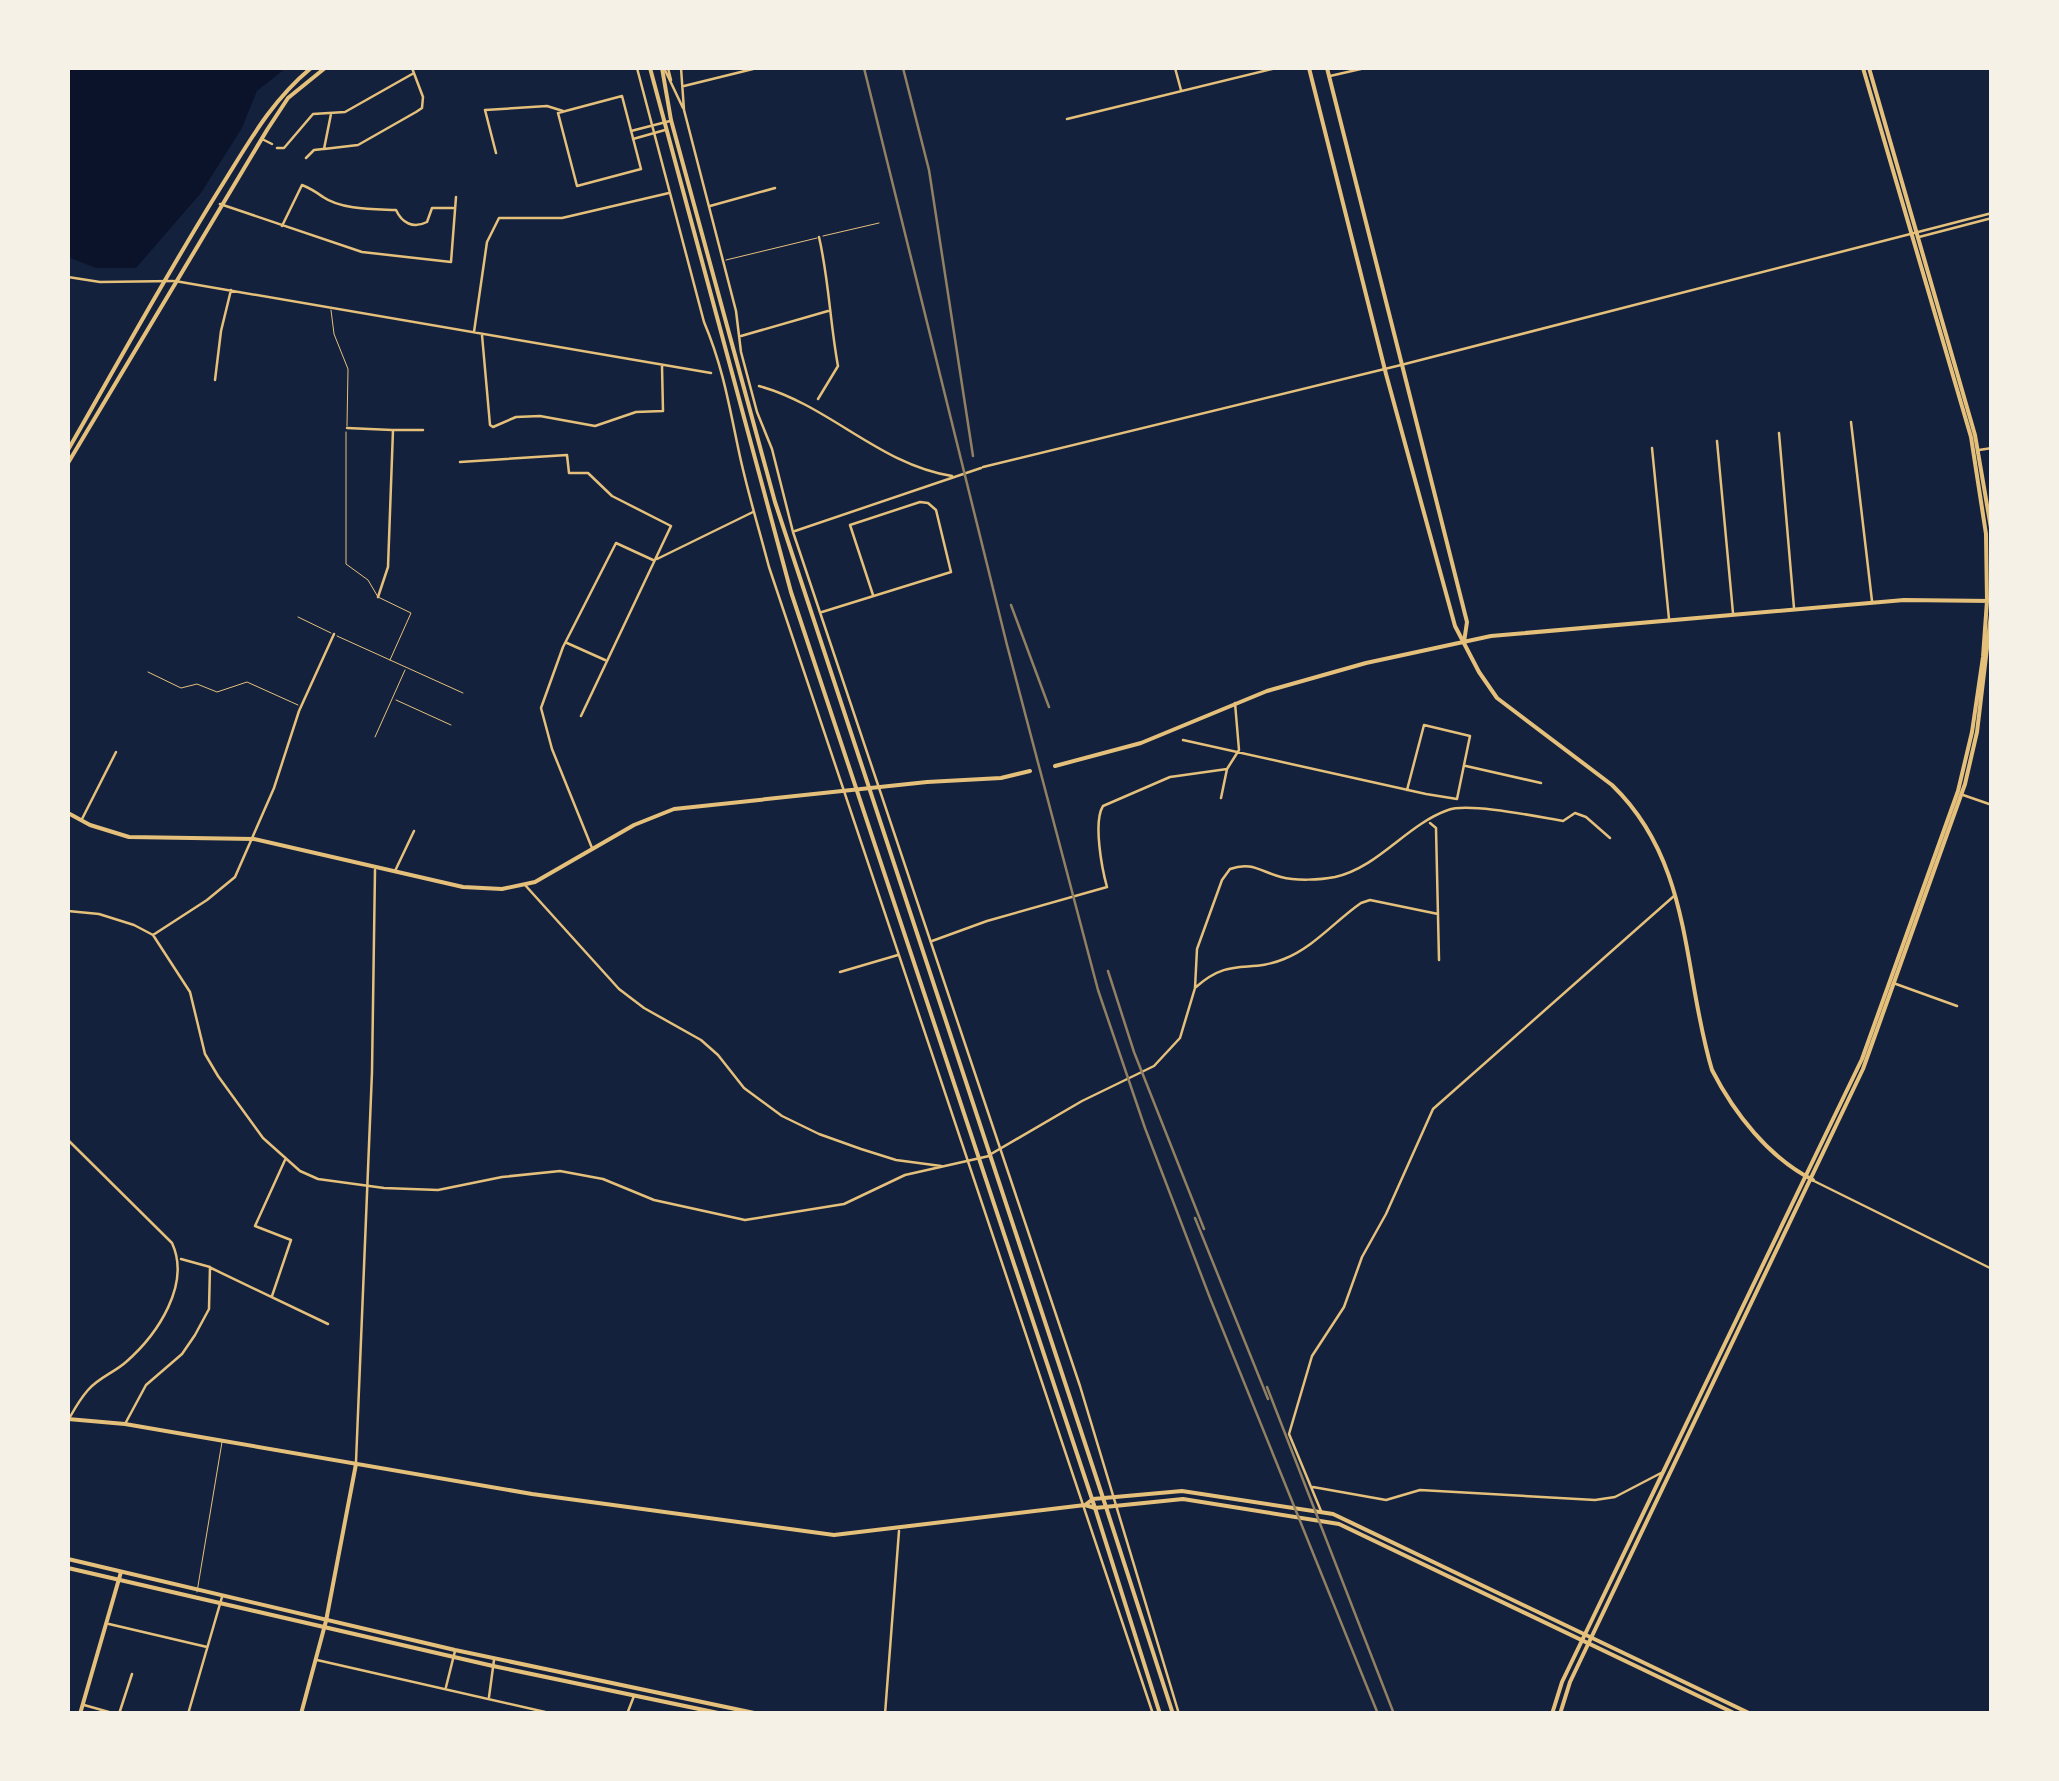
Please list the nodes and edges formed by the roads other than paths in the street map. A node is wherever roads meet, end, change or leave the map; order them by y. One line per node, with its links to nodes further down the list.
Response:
1 (311, 68): 47 (main road)
2 (325, 68): 27 (main road)
3 (412, 68): 15 (street)
4 (638, 68): 24 (street)
5 (650, 68): 23 (main road)
6 (665, 68): 19 (street); 23 (main road)
7 (680, 68): 17 (street)
8 (757, 68): 17 (street)
9 (1175, 68): 18 (street)
10 (1276, 68): 18 (street)
11 (1308, 68): 57 (main road)
12 (1328, 68): 16 (main road)
13 (1365, 68): 16 (street)
14 (1866, 68): 43 (main road)
15 (414, 73): 21 (street); 31 (street)
16 (1330, 76): 56 (main road)
17 (682, 87): 19 (street)
18 (1181, 91): 22 (street)
19 (684, 110): 38 (street)
20 (564, 111): 25 (street); 28 (street); 32 (street)
21 (330, 114): 30 (street); 31 (street)
22 (1067, 119)
23 (669, 125): 24 (street); 26 (street); 111 (main road); 112 (main road)
24 (653, 126): 25 (street); 26 (street)
25 (631, 131): 28 (street)
26 (655, 133): 28 (street); 35 (street)
27 (261, 138): 29 (street); 37 (main road)
28 (633, 139)
29 (272, 144)
30 (277, 148)
31 (324, 149): 33 (street)
32 (496, 153)
33 (306, 158)
34 (775, 188): 38 (street)
35 (670, 193): 52 (street); 75 (street)
36 (456, 197): 39 (street)
37 (220, 204): 42 (street); 48 (main road)
38 (708, 206): 45 (street)
39 (455, 208): 42 (street); 42 (street)
40 (1992, 215): 43 (street)
41 (878, 223): 44 (street)
42 (282, 226)
43 (1914, 235): 56 (street); 71 (main road); 82 (main road)
44 (819, 238): 45 (street); 51 (street)
45 (723, 261): 54 (street)
46 (68, 277): 47 (street)
47 (162, 280): 48 (street); 70 (main road)
48 (174, 281): 49 (street); 73 (main road)
49 (231, 290): 50 (street); 59 (street)
50 (330, 307): 52 (street); 63 (street)
51 (828, 311): 54 (street); 61 (street)
52 (474, 332): 53 (street)
53 (482, 333): 55 (street); 55 (street)
54 (739, 336): 76 (street)
55 (662, 364): 58 (street)
56 (1401, 365): 57 (street); 90 (main road)
57 (1384, 367): 74 (street); 90 (main road)
58 (711, 373)
59 (215, 380)
60 (759, 386): 74 (street)
61 (818, 398)
62 (1851, 422): 81 (street)
63 (346, 428): 64 (street); 80 (street)
64 (393, 430): 65 (street); 80 (street)
65 (423, 430)
66 (1779, 432): 83 (street)
67 (1717, 441): 85 (street)
68 (1652, 448): 87 (street)
69 (1992, 448): 71 (street)
70 (68, 450)
71 (1978, 450): 77 (main road)
72 (460, 462): 78 (street)
73 (68, 463)
74 (952, 476): 76 (street)
75 (755, 512): 78 (street); 113 (street)
76 (793, 532): 84 (street)
77 (1992, 534)
78 (654, 560): 89 (street); 92 (street)
79 (872, 594): 79 (street); 84 (street)
80 (378, 596): 91 (street)
81 (1872, 602): 82 (main road); 83 (main road)
82 (1990, 603): 115 (main road); 146 (main road)
83 (1794, 609): 85 (main road)
84 (821, 612): 110 (street)
85 (1733, 615): 87 (main road)
86 (298, 617): 88 (street)
87 (1669, 620): 90 (main road)
88 (334, 634): 91 (street); 98 (street)
89 (566, 642): 92 (street); 124 (street)
90 (1464, 642): 97 (main road); 128 (main road)
91 (390, 660): 93 (street)
92 (607, 661): 99 (street)
93 (407, 667): 95 (street); 96 (street)
94 (148, 672): 98 (street)
95 (464, 693)
96 (392, 698): 100 (street); 101 (street)
97 (1235, 703): 104 (street); 105 (main road)
98 (300, 707): 123 (street)
99 (581, 716)
100 (451, 726)
101 (375, 737)
102 (1183, 740): 104 (street)
103 (116, 752): 119 (street)
104 (1236, 754): 107 (street); 114 (street)
105 (1054, 766)
106 (1464, 766): 109 (street); 114 (street); 114 (street)
107 (1228, 769): 116 (street); 132 (street)
108 (1030, 772): 110 (main road)
109 (1541, 783)
110 (878, 787): 111 (main road); 132 (street)
111 (867, 788): 112 (main road); 141 (main road)
112 (858, 789): 113 (main road); 142 (main road)
113 (845, 790): 124 (main road); 133 (street)
114 (1407, 790)
115 (1962, 794): 117 (street); 136 (main road)
116 (1221, 798)
117 (1992, 805)
118 (68, 813): 119 (main road)
119 (82, 820): 123 (main road)
120 (1429, 822): 122 (street); 130 (street); 137 (street)
121 (414, 831): 126 (street)
122 (1610, 838)
123 (254, 839): 125 (main road); 131 (street)
124 (592, 848): 127 (main road)
125 (375, 868): 126 (main road); 147 (street)
126 (394, 873): 127 (main road)
127 (524, 884): 145 (street)
128 (1676, 895): 146 (main road); 158 (street)
129 (68, 911): 131 (street)
130 (1438, 914): 134 (street); 137 (street)
131 (153, 936): 143 (street)
132 (931, 942): 140 (street)
133 (900, 955): 135 (street); 144 (street)
134 (1439, 960)
135 (840, 972)
136 (1894, 984): 138 (street); 146 (main road)
137 (1195, 988): 140 (street)
138 (1958, 1006)
139 (68, 1140): 148 (street)
140 (1000, 1150): 141 (street); 159 (street)
141 (990, 1156): 142 (street); 160 (main road)
142 (981, 1158): 144 (street); 161 (main road)
143 (286, 1159): 147 (street); 151 (street)
144 (968, 1161): 145 (street); 162 (street)
145 (943, 1166): 147 (street)
146 (1810, 1179): 150 (street); 157 (main road); 176 (main road)
147 (366, 1186): 156 (street)
148 (179, 1258): 149 (street); 153 (street)
149 (210, 1267): 151 (street); 154 (street)
150 (1992, 1269)
151 (272, 1296): 152 (street)
152 (328, 1324)
153 (68, 1420): 154 (main road)
154 (125, 1424): 155 (main road)
155 (222, 1441): 156 (main road); 172 (street)
156 (356, 1462): 167 (main road); 175 (main road)
157 (1665, 1471): 158 (street); 176 (main road)
158 (1311, 1487): 166 (street)
159 (1113, 1497): 160 (main road); 163 (street); 166 (main road)
160 (1104, 1498): 161 (main road); 164 (main road)
161 (1092, 1499): 162 (main road); 165 (main road)
162 (1084, 1506): 165 (main road); 167 (main road); 197 (street)
163 (1116, 1506): 164 (main road); 177 (main road); 199 (street)
164 (1106, 1507): 165 (main road); 199 (main road)
165 (1095, 1508): 198 (main road)
166 (1322, 1512): 176 (main road)
167 (899, 1528): 196 (street)
168 (68, 1558): 170 (main road)
169 (68, 1568): 171 (main road)
170 (122, 1572): 171 (main road); 172 (main road)
171 (119, 1580): 173 (main road); 174 (main road)
172 (197, 1592): 173 (main road)
173 (221, 1600): 175 (main road); 178 (street)
174 (107, 1624): 178 (street); 187 (main road)
175 (325, 1624): 179 (main road); 181 (main road)
176 (1589, 1635): 177 (main road); 203 (main road)
177 (1586, 1642): 200 (main road); 201 (main road); 202 (main road)
178 (208, 1647): 190 (street)
179 (454, 1653): 180 (main road); 182 (main road); 184 (street)
180 (495, 1658): 182 (street); 185 (main road)
181 (316, 1659): 184 (street); 191 (main road)
182 (494, 1666): 185 (main road); 186 (street)
183 (132, 1674): 189 (street)
184 (445, 1689): 186 (street)
185 (635, 1693): 193 (street); 194 (main road); 195 (main road)
186 (488, 1698): 192 (street)
187 (83, 1705): 188 (main road); 189 (street)
188 (80, 1714)
189 (118, 1714)
190 (188, 1714)
191 (302, 1714)
192 (554, 1714)
193 (627, 1714)
194 (723, 1714)
195 (759, 1714)
196 (885, 1714)
197 (1152, 1714)
198 (1160, 1714)
199 (1176, 1714)
200 (1552, 1714)
201 (1560, 1714)
202 (1736, 1714)
203 (1751, 1714)

